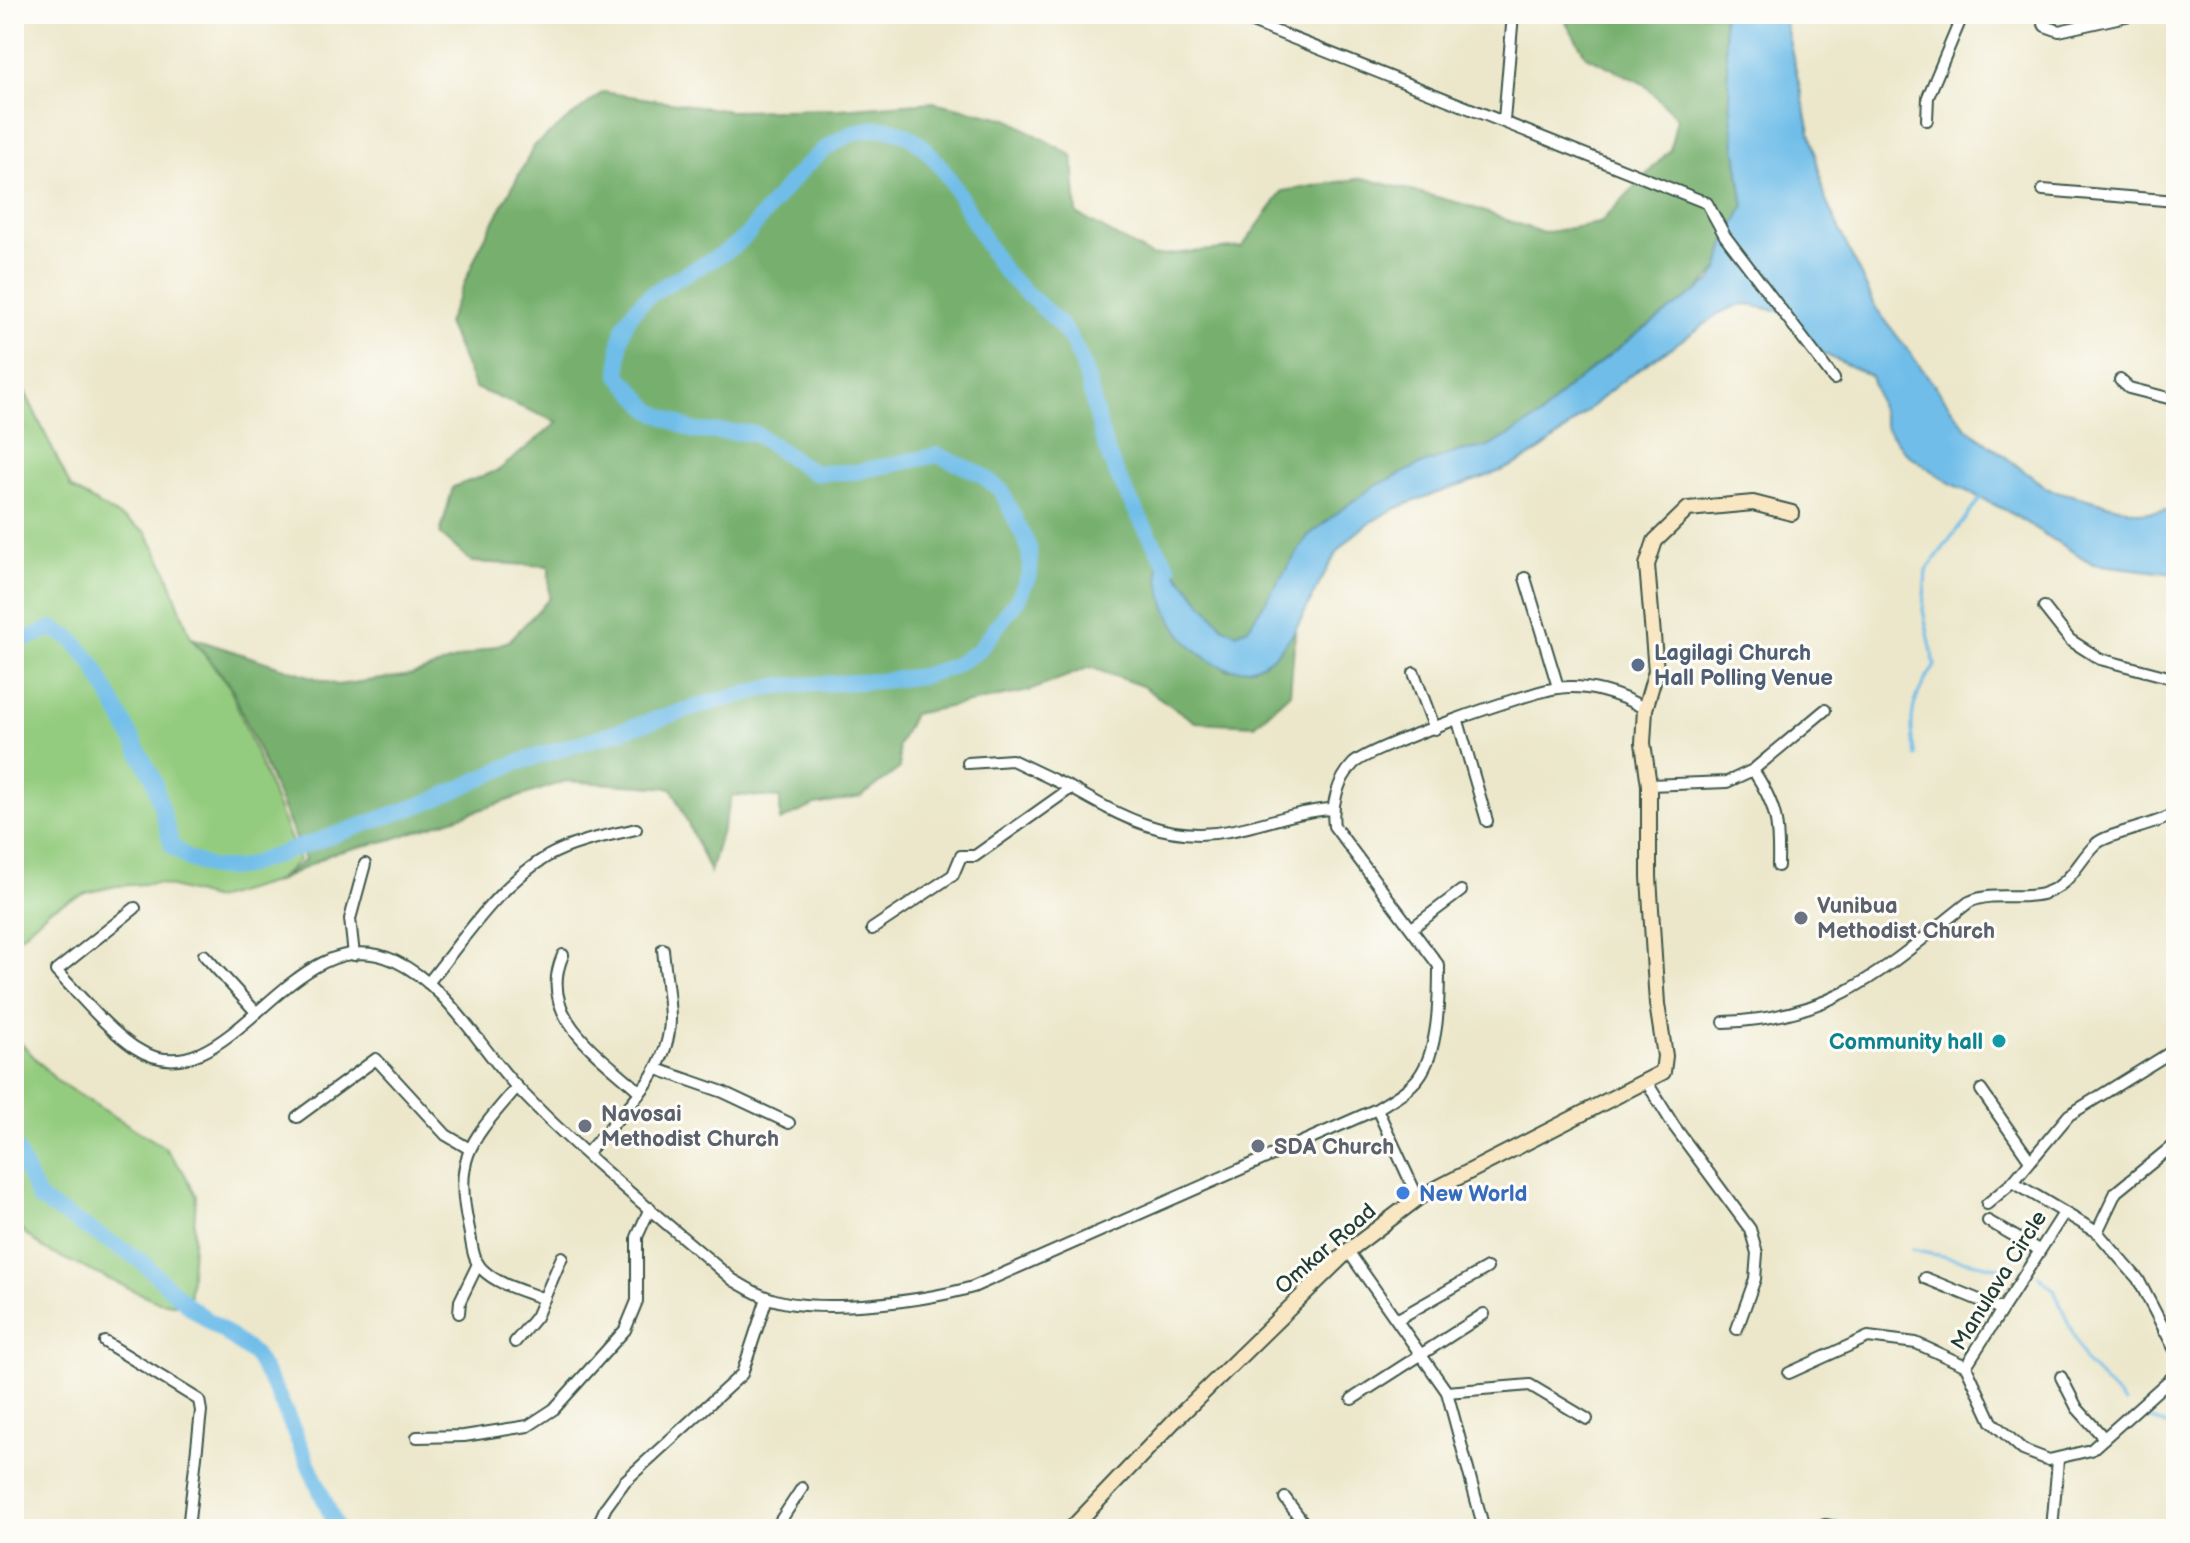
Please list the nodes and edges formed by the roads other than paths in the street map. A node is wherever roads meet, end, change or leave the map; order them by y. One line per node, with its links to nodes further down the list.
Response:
1 (1232, 14): 6 (street)
2 (1513, 14): 6 (street)
3 (1963, 14): 7 (street)
4 (2039, 14): 5 (street)
5 (2135, 14)
6 (1504, 120): 10 (street)
7 (1927, 120)
8 (2043, 190): 9 (street)
9 (2176, 201)
10 (1834, 379)
11 (2120, 380): 12 (street)
12 (2176, 400)
13 (1792, 513): 19 (street)
14 (1525, 578): 18 (street)
15 (2044, 607): 17 (street)
16 (1414, 673): 22 (street)
17 (2176, 679)
18 (1558, 687): 19 (street); 21 (street)
19 (1645, 709): 25 (street)
20 (1825, 710): 24 (street)
21 (1458, 721): 22 (street); 29 (street)
22 (1435, 729): 27 (street)
23 (968, 763): 26 (street)
24 (1753, 770): 25 (street); 32 (street)
25 (1649, 785): 46 (street, Omkar Road)
26 (1071, 788): 27 (street); 36 (street)
27 (1332, 809): 35 (street)
28 (2176, 813): 43 (street)
29 (1487, 821)
30 (636, 829): 41 (street)
31 (365, 864): 39 (street)
32 (1778, 866)
33 (1461, 891): 35 (street)
34 (135, 908): 42 (street)
35 (1412, 928): 50 (street)
36 (872, 929)
37 (663, 949): 45 (street)
38 (204, 955): 42 (street)
39 (354, 955): 41 (street); 42 (street)
40 (563, 955): 49 (street)
41 (428, 983): 47 (street)
42 (255, 1011)
43 (1724, 1022)
44 (2176, 1049): 56 (street)
45 (657, 1069): 49 (street); 52 (street)
46 (1646, 1081): 58 (street, Omkar Road); 77 (street)
47 (517, 1087): 54 (street); 55 (street)
48 (1981, 1090): 56 (street)
49 (639, 1091): 55 (street)
50 (1377, 1109): 58 (street); 70 (street)
51 (297, 1117): 54 (street)
52 (789, 1123)
53 (2176, 1143): 63 (street)
54 (468, 1148): 67 (street)
55 (588, 1152): 60 (street)
56 (2029, 1159): 57 (street)
57 (2013, 1182): 59 (street); 61 (street)
58 (1418, 1198): 65 (street, Omkar Road)
59 (1987, 1204)
60 (650, 1208): 70 (street); 90 (street)
61 (2064, 1213): 63 (street); 64 (street, Manulava Circle)
62 (1988, 1221): 64 (street)
63 (2097, 1232): 78 (street)
64 (2039, 1250): 72 (street, Manulava Circle)
65 (1348, 1251): 75 (street); 98 (street, Omkar Road)
66 (562, 1257): 71 (street)
67 (478, 1264): 71 (street); 73 (street)
68 (1487, 1268): 75 (street)
69 (1925, 1278): 72 (street)
70 (767, 1298): 96 (street)
71 (544, 1299): 80 (street)
72 (2001, 1309): 83 (street, Manulava Circle)
73 (459, 1313)
74 (1484, 1314): 81 (street)
75 (1398, 1319): 81 (street)
76 (2176, 1324): 78 (street)
77 (1737, 1329)
78 (2164, 1331): 82 (street)
79 (105, 1342): 95 (street)
80 (515, 1342)
81 (1422, 1351): 87 (street); 88 (street)
82 (2176, 1352)
83 (1966, 1366): 84 (street); 92 (street, Manulava Circle)
84 (1789, 1373)
85 (2176, 1374): 91 (street)
86 (2061, 1377): 91 (street)
87 (1447, 1392): 89 (street); 100 (street)
88 (1352, 1399)
89 (1587, 1419)
90 (417, 1437)
91 (2104, 1438): 92 (street)
92 (2058, 1460): 103 (street)
93 (802, 1488): 97 (street)
94 (1285, 1498): 99 (street)
95 (188, 1529)
96 (596, 1529)
97 (775, 1529)
98 (1071, 1529)
99 (1308, 1529)
100 (1484, 1529)
101 (1816, 1529): 102 (street)
102 (1849, 1529)
103 (2052, 1529)

